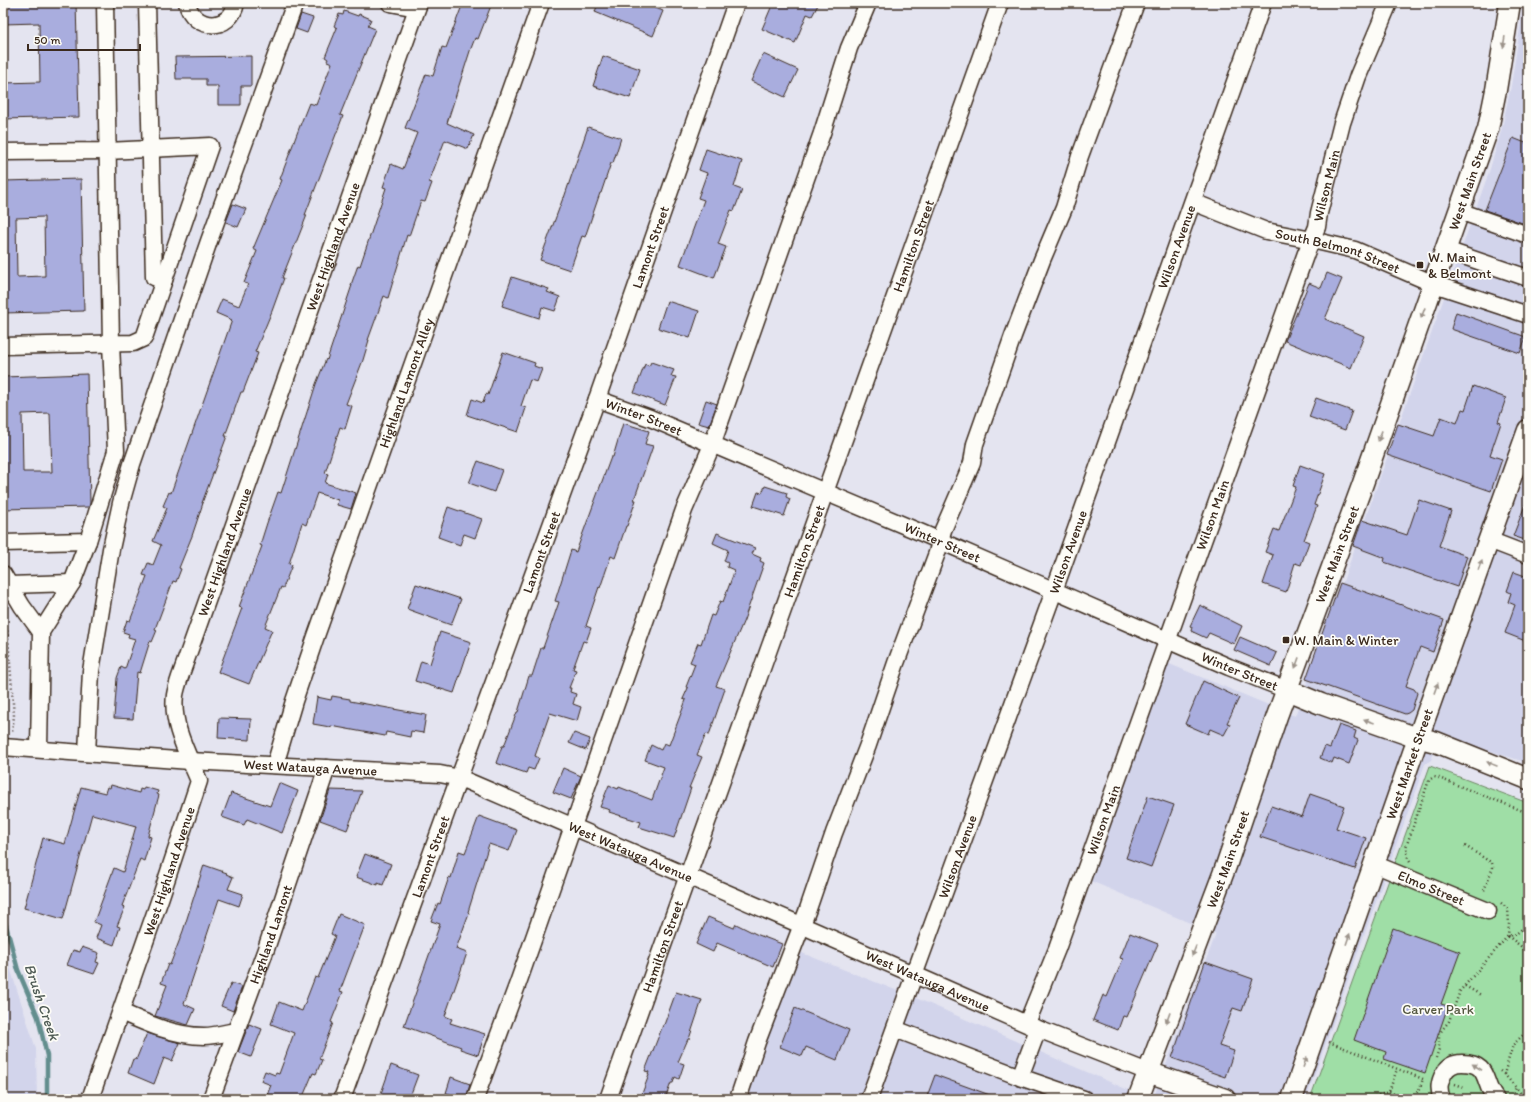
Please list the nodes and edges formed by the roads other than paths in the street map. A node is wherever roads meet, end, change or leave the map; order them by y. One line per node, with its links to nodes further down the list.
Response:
1 (104, 3): 17 (street)
2 (147, 3): 16 (street)
3 (186, 3): 4 (street)
4 (236, 3)
5 (295, 3): 48 (street)
6 (390, 3): 15 (street)
7 (541, 3): 50 (street, Highland Lamont Alley)
8 (736, 3): 30 (street, Lamont Street)
9 (868, 3): 32 (street)
10 (1000, 3): 33 (street, Hamilton Street)
11 (1136, 3): 36 (street)
12 (1263, 3): 19 (street, Wilson Avenue)
13 (1390, 3): 22 (street, Wilson Main)
14 (1510, 3): 20 (main road, West Main Street, one-way to 20)
15 (418, 5): 49 (street, West Highland Avenue)
16 (150, 148): 17 (street); 25 (street); 25 (street)
17 (107, 151): 18 (street); 28 (street)
18 (3, 152)
19 (1193, 202): 22 (street, South Belmont Street); 41 (street, Wilson Avenue)
20 (1459, 211): 21 (street); 23 (main road, West Main Street)
21 (1528, 235)
22 (1312, 240): 26 (street, South Belmont Street); 43 (street, Wilson Main)
23 (1446, 250): 24 (street); 26 (main road, West Main Street)
24 (1528, 278)
25 (164, 280): 28 (street)
26 (1434, 284): 27 (street, South Belmont Street); 44 (main road, West Main Street, one-way to 44)
27 (1528, 315)
28 (111, 344): 29 (street); 35 (street)
29 (3, 346)
30 (597, 399): 32 (street, Winter Street); 52 (street, Lamont Street)
31 (1528, 430): 34 (main road, West Market Street)
32 (712, 445): 33 (street, Winter Street); 54 (street)
33 (826, 493): 36 (street, Winter Street); 56 (street, Hamilton Street)
34 (1489, 540): 38 (street); 45 (main road, West Market Street, one-way to 34)
35 (88, 541): 37 (street); 40 (street)
36 (940, 541): 41 (street, Winter Street); 58 (street)
37 (3, 543)
38 (1528, 555)
39 (6, 579): 40 (street); 42 (street)
40 (72, 583): 42 (street)
41 (1054, 591): 43 (street, Winter Street); 59 (street, Wilson Avenue)
42 (41, 632): 47 (street)
43 (1168, 640): 44 (street, Winter Street); 61 (street, Wilson Main)
44 (1287, 690): 45 (main road, one-way to 44); 64 (main road, West Main Street, one-way to 64)
45 (1418, 738): 53 (main road, one-way to 45); 55 (main road, West Market Street)
46 (7, 747): 47 (street, West Watauga Avenue)
47 (39, 749): 48 (street, West Watauga Avenue)
48 (87, 753): 49 (street, West Watauga Avenue)
49 (190, 761): 50 (street, West Watauga Avenue); 60 (street, West Highland Avenue)
50 (275, 765): 51 (street, West Watauga Avenue)
51 (327, 768): 52 (street, West Watauga Avenue); 63 (street, Highland Lamont)
52 (460, 778): 54 (street, West Watauga Avenue); 68 (street, Lamont Street)
53 (1528, 779)
54 (573, 828): 56 (street, West Watauga Avenue); 69 (street)
55 (1374, 864): 57 (street, Elmo Street); 76 (main road, West Market Street, one-way to 55)
56 (688, 878): 58 (street, West Watauga Avenue); 70 (street, Hamilton Street)
57 (1492, 906)
58 (801, 925): 59 (street, West Watauga Avenue); 71 (street)
59 (914, 974): 61 (street, West Watauga Avenue); 62 (street, Wilson Avenue)
60 (121, 1012): 63 (street); 66 (street, West Highland Avenue)
61 (1032, 1026): 64 (street, West Watauga Avenue); 65 (street, Wilson Main)
62 (895, 1029): 65 (street); 72 (street, Wilson Avenue)
63 (235, 1031): 67 (street, Highland Lamont)
64 (1148, 1072): 74 (main road, West Main Street); 75 (main road, West Watauga Avenue)
65 (1020, 1077): 73 (street)
66 (90, 1099)
67 (211, 1099)
68 (342, 1099)
69 (475, 1099)
70 (608, 1099)
71 (738, 1099)
72 (869, 1099)
73 (1084, 1099)
74 (1138, 1099)
75 (1225, 1099)
76 (1292, 1099)
77 (1442, 1099): 78 (street, one-way to 77)
78 (1496, 1099)

